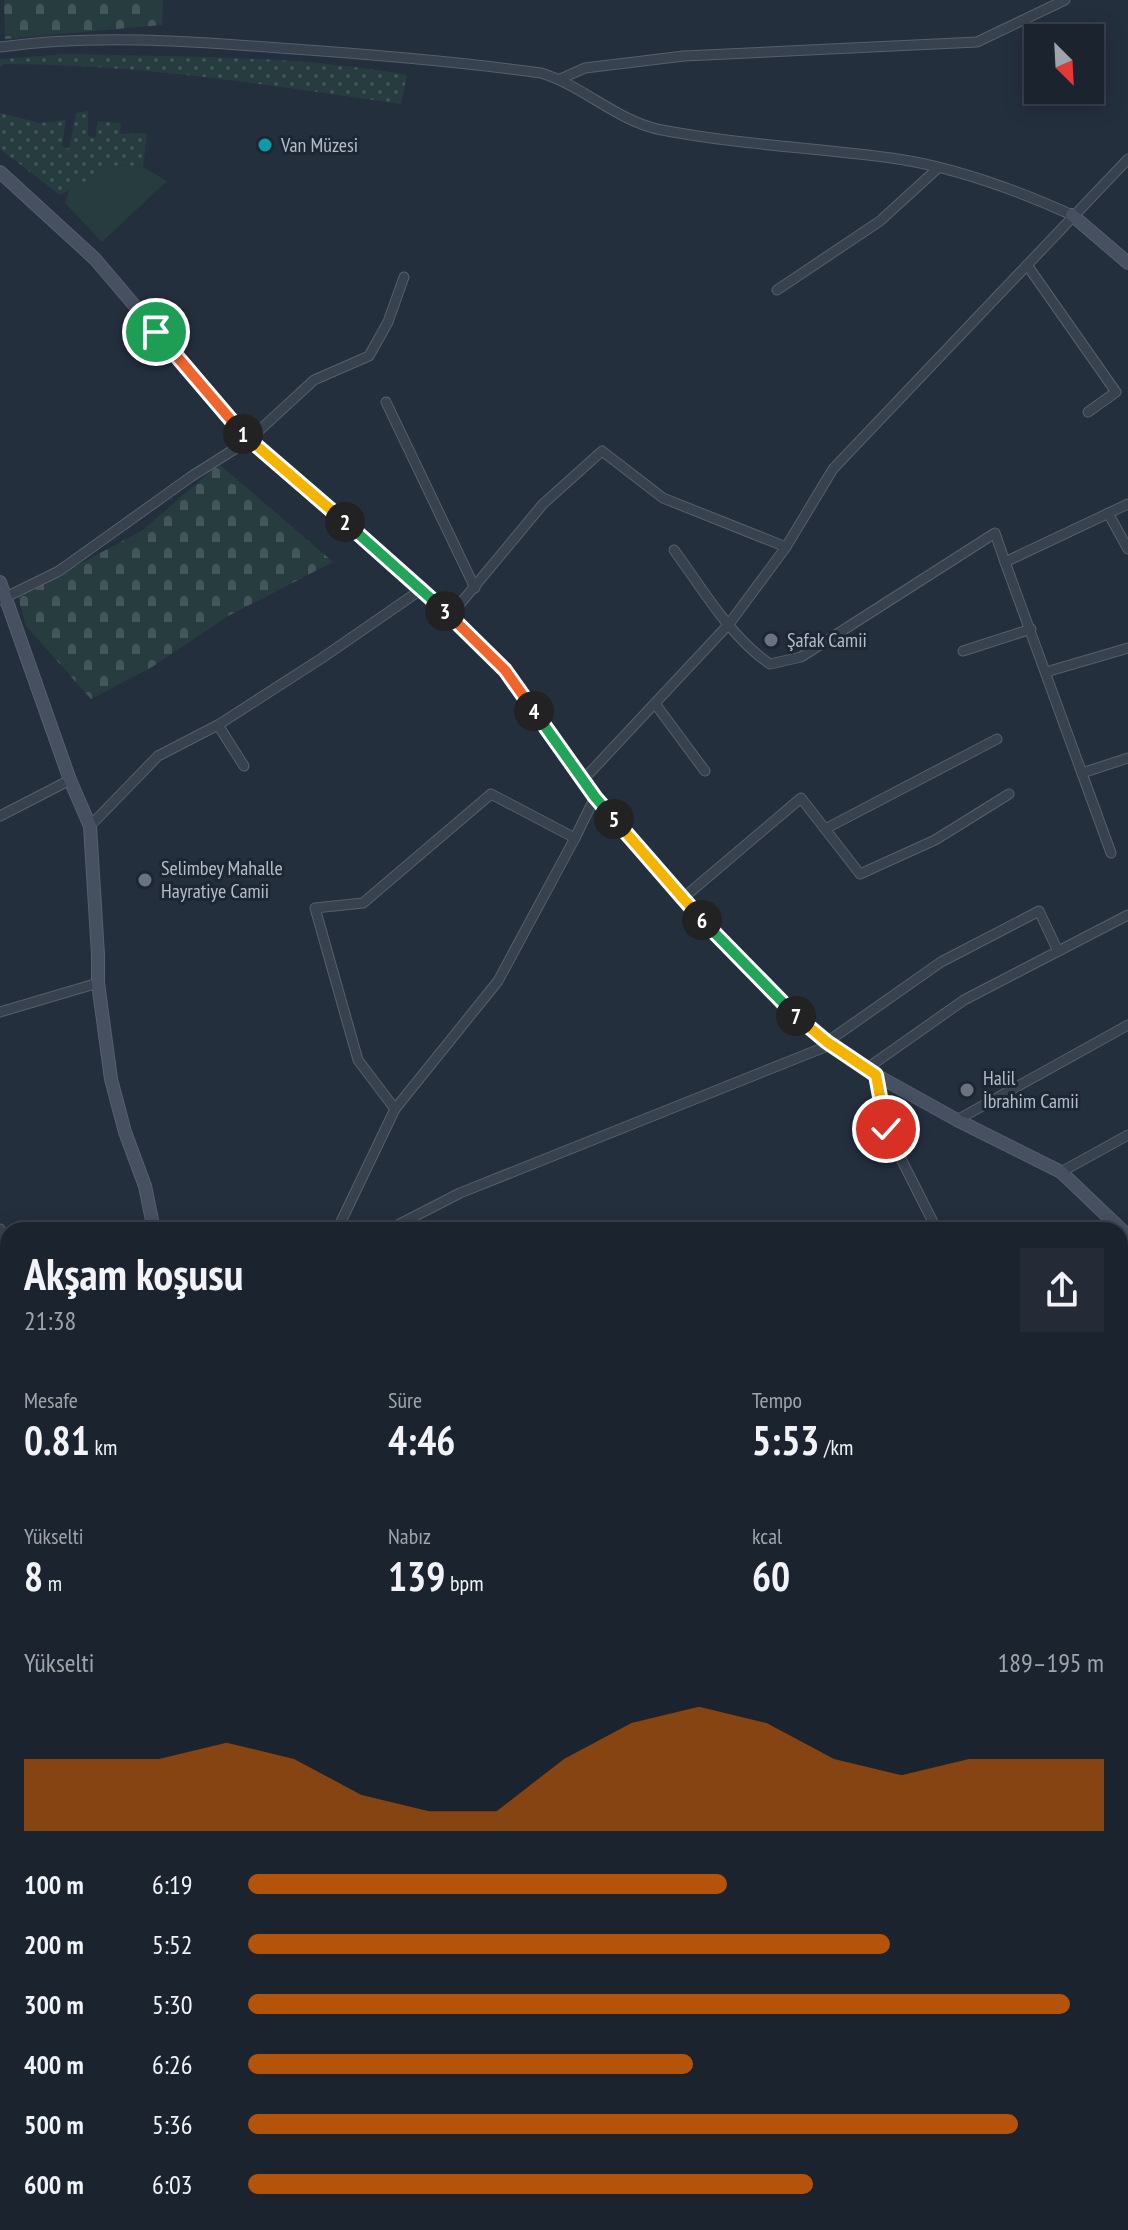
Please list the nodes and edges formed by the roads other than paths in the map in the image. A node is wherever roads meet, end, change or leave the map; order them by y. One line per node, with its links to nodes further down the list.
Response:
1 (1065, 0): 3 (street)
2 (0, 47): 3 (street)
3 (560, 79): 5 (street)
4 (1128, 159): 7 (street)
5 (937, 169): 7 (street); 11 (street)
6 (0, 172): 14 (street)
7 (1072, 215): 8 (street); 9 (street)
8 (1128, 263)
9 (1027, 265): 13 (street); 17 (street)
10 (404, 277): 14 (street)
11 (777, 290)
12 (386, 402): 22 (street)
13 (1088, 412)
14 (249, 440): 23 (street); 24 (street)
15 (1128, 504): 16 (street)
16 (1108, 513): 18 (street); 20 (street)
17 (786, 547): 22 (street); 26 (street)
18 (1128, 549)
19 (674, 550): 26 (street)
20 (1005, 562): 26 (street); 27 (street)
21 (0, 582): 24 (street)
22 (475, 588): 25 (street)
23 (422, 589): 25 (street); 32 (street)
24 (4, 599): 38 (street)
25 (450, 616): 39 (street)
26 (729, 624): 31 (street)
27 (1031, 629): 29 (street); 30 (street)
28 (1128, 648): 30 (street)
29 (963, 651)
30 (1046, 672): 37 (street)
31 (656, 705): 36 (street); 39 (street)
32 (218, 725): 35 (street); 43 (street)
33 (997, 739): 44 (street)
34 (1128, 758): 37 (street)
35 (244, 766)
36 (705, 771)
37 (1082, 773): 46 (street)
38 (70, 780): 42 (street); 43 (street)
39 (583, 780): 41 (street)
40 (1009, 794): 44 (street)
41 (595, 797): 45 (street); 47 (street)
42 (0, 816)
43 (90, 826): 50 (street)
44 (825, 829): 47 (street)
45 (575, 838): 55 (street); 55 (street)
46 (1111, 853)
47 (682, 899): 53 (street)
48 (1128, 915): 49 (street)
49 (1058, 951): 53 (street); 54 (street)
50 (98, 983): 51 (street); 59 (street)
51 (0, 1012)
52 (1128, 1025): 56 (street)
53 (828, 1043): 54 (street); 61 (street)
54 (871, 1072): 56 (street); 62 (street)
55 (395, 1109): 60 (street)
56 (957, 1120): 58 (street)
57 (1128, 1135): 58 (street)
58 (1061, 1172): 63 (street)
59 (152, 1222)
60 (341, 1222)
61 (404, 1222)
62 (933, 1222)
63 (1113, 1222)

